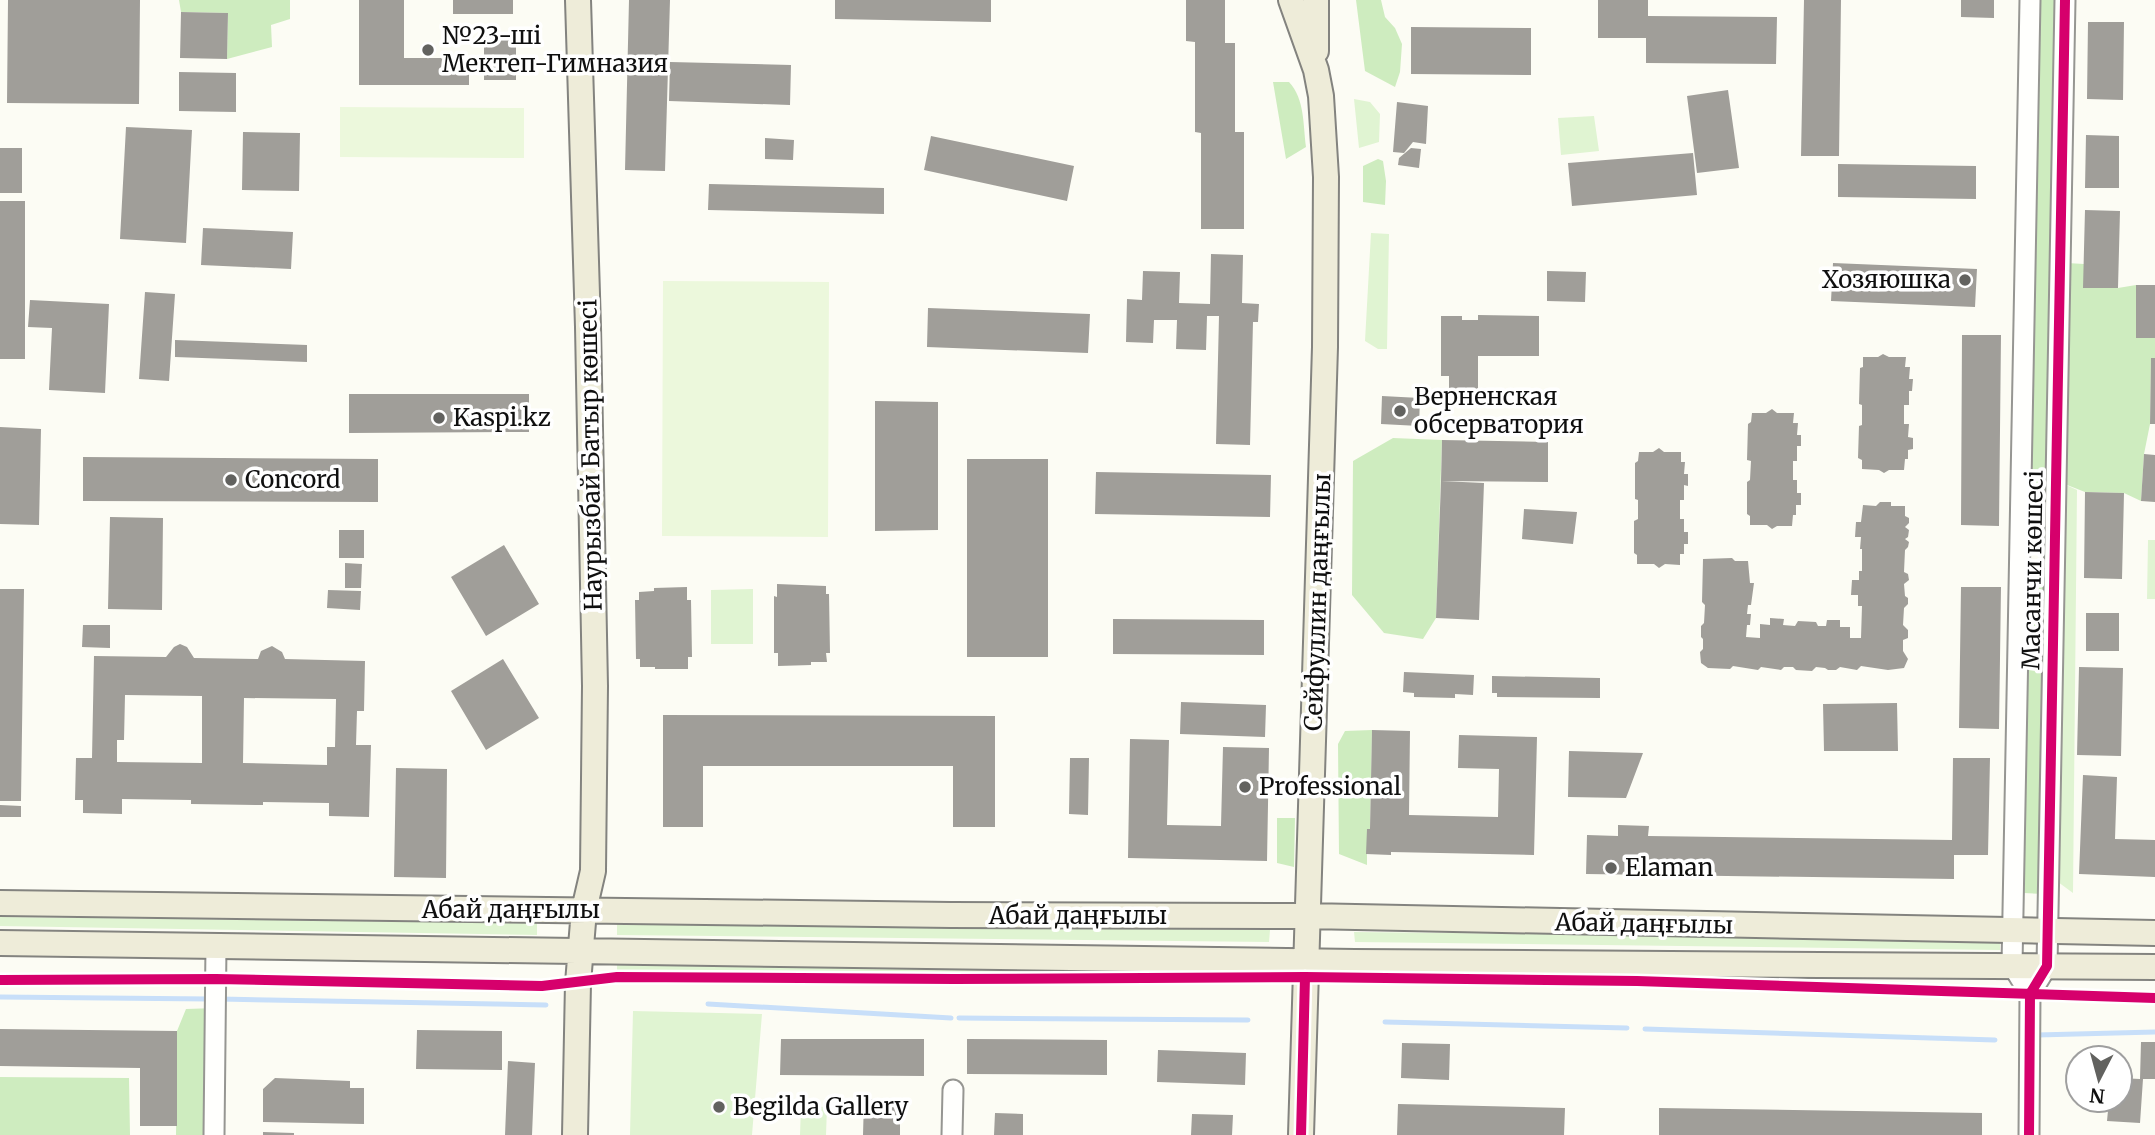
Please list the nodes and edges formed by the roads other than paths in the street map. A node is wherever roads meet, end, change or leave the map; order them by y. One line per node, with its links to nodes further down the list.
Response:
1 (578, 0): 8 (main road, Наурызбай Батыр көшесі)
2 (1291, 0): 6 (main road, Сейфуллин даңғылы)
3 (1316, 0): 6 (main road, Сейфуллин даңғылы)
4 (2030, 0): 10 (street, Масанчи көшесі)
5 (2065, 0): 11 (street, Масанчи көшесі)
6 (1316, 69): 9 (main road, Сейфуллин даңғылы)
7 (0, 903): 8 (main road, Абай даңғылы)
8 (584, 910): 9 (main road, Абай даңғылы); 15 (main road)
9 (1307, 916): 10 (main road, Абай даңғылы); 16 (main road, Сейфуллин даңғылы)
10 (2012, 931): 11 (main road, Абай даңғылы); 17 (street, Масанчи көшесі)
11 (2048, 932): 12 (main road, Абай даңғылы); 18 (street, Масанчи көшесі)
12 (2155, 933)
13 (0, 943): 14 (main road, Абай даңғылы)
14 (216, 945): 15 (main road, Абай даңғылы); 22 (street)
15 (581, 951): 16 (main road, Абай даңғылы); 23 (main road)
16 (1306, 961): 17 (main road, Абай даңғылы); 25 (main road, Сейфуллин даңғылы)
17 (2012, 965): 18 (main road, Абай даңғылы); 20 (street)
18 (2048, 966): 19 (main road, Абай даңғылы); 20 (street)
19 (2155, 967)
20 (2030, 994): 26 (street)
21 (953, 1090): 24 (street)
22 (214, 1135)
23 (575, 1135)
24 (952, 1135)
25 (1301, 1135)
26 (2029, 1135)

